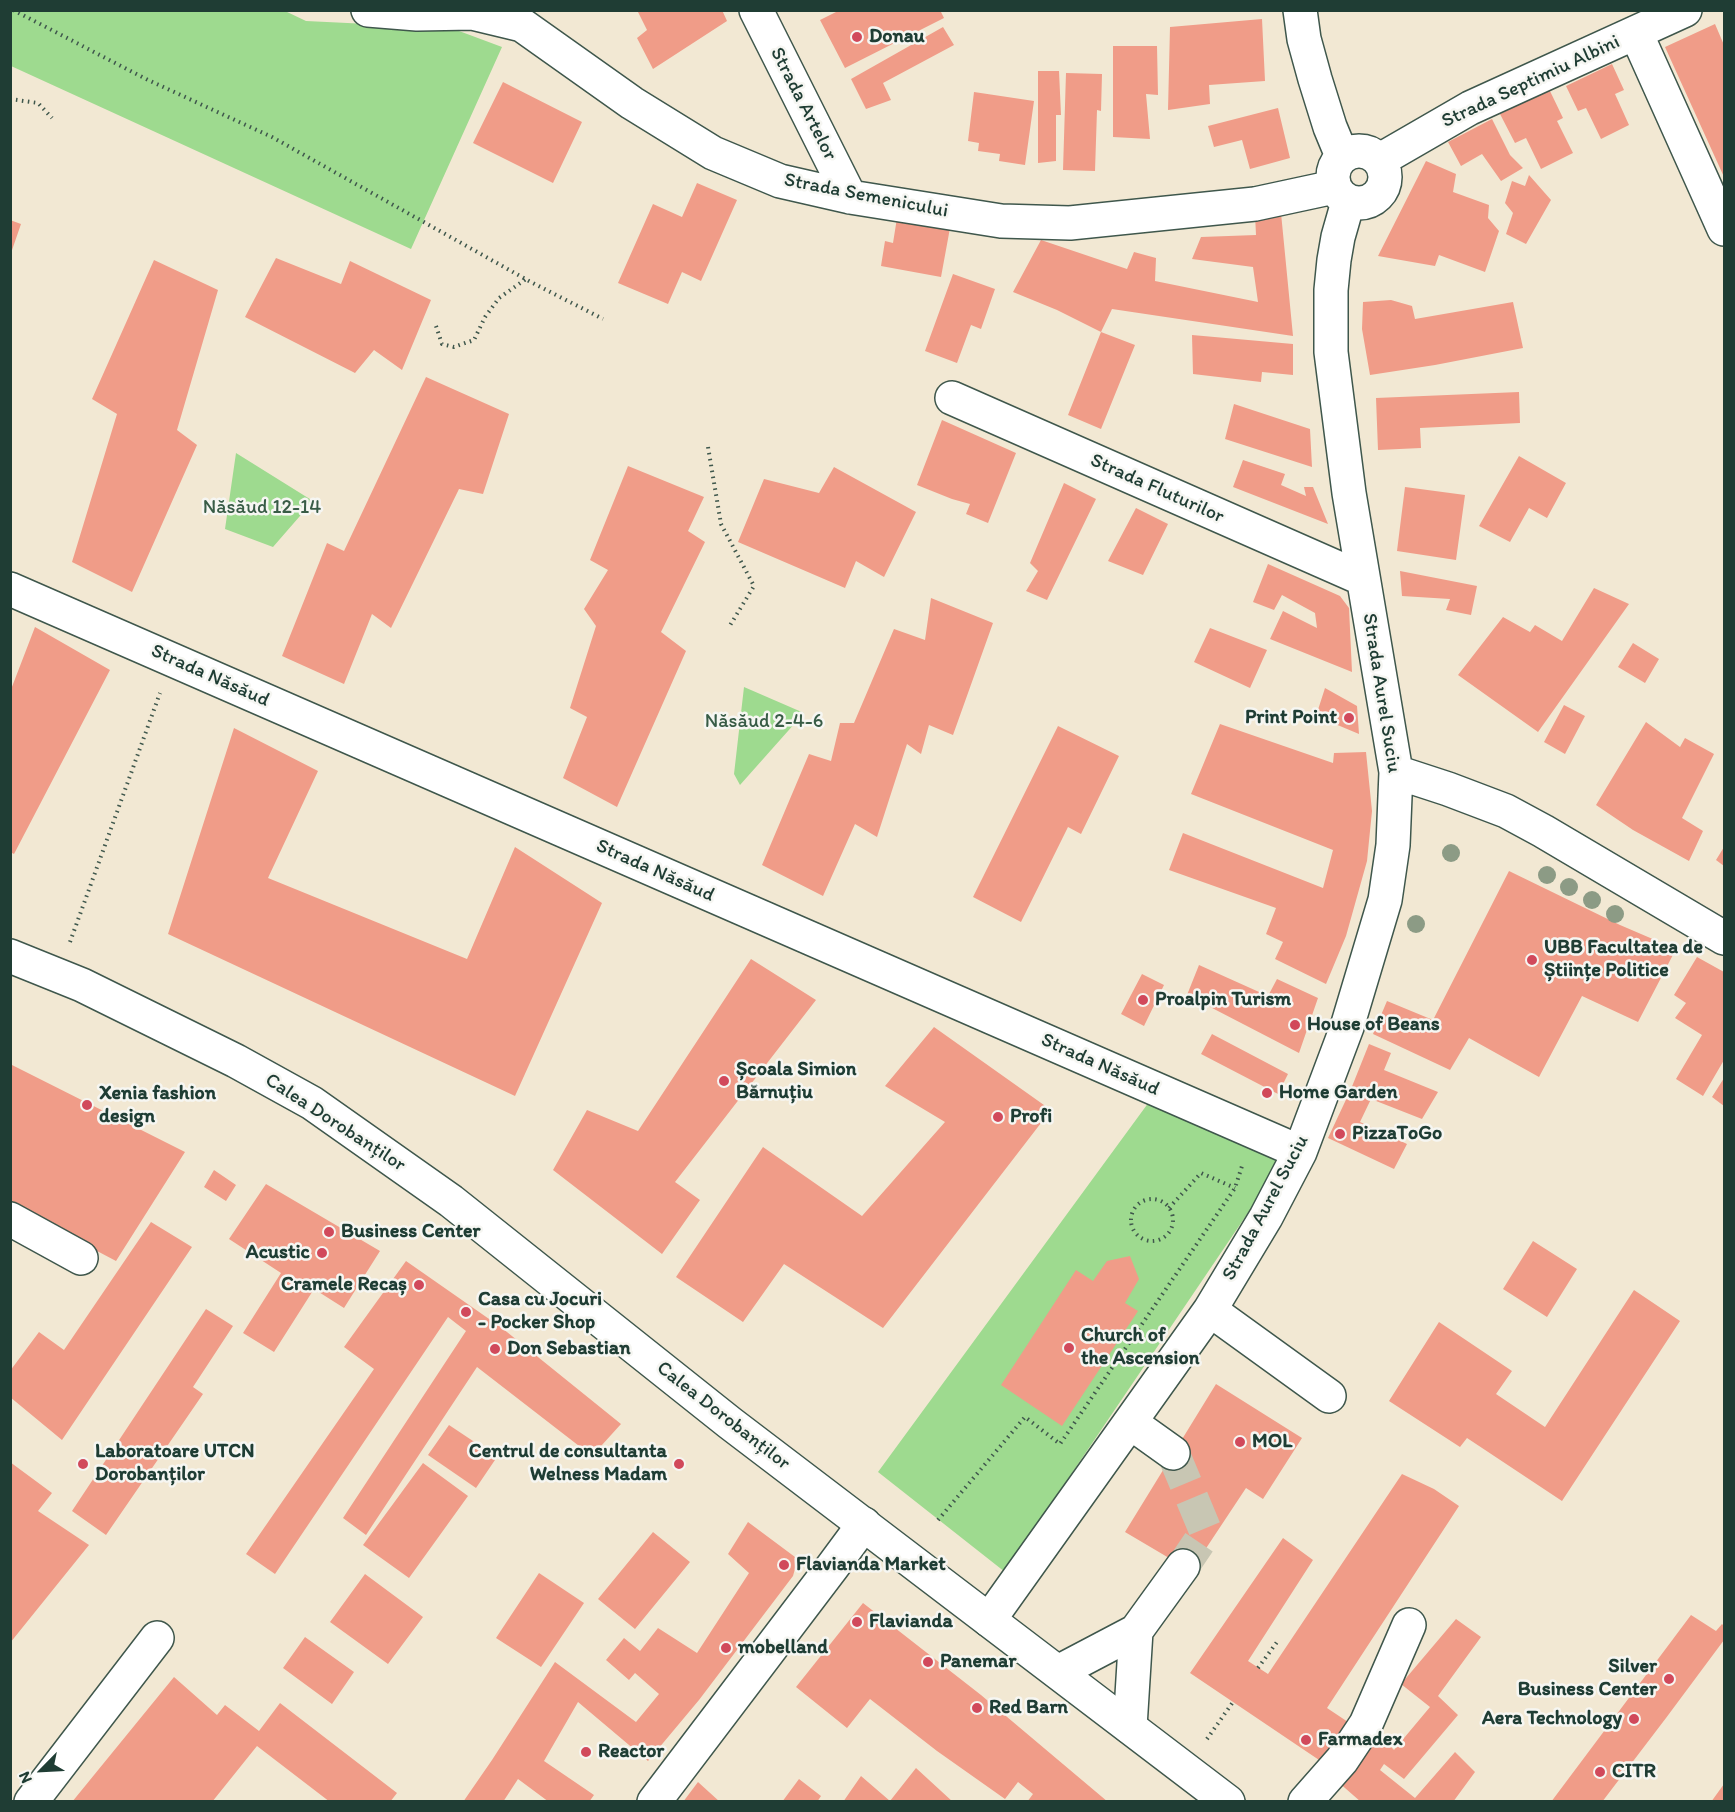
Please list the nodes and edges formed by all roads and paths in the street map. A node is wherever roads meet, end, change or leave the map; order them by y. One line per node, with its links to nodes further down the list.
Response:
1 (13, 10): 13 (path)
2 (369, 10): 11 (street, Strada Semenicului)
3 (756, 10): 11 (street, Strada Artelor)
4 (1300, 10): 10 (street)
5 (1685, 10): 6 (street, Strada Septimiu Albini)
6 (1636, 33): 9 (street, Strada Septimiu Albini); 12 (street)
7 (10, 99): 8 (path)
8 (52, 118)
9 (1380, 160): 10 (street); 10 (street)
10 (1342, 182): 11 (street, Strada Semenicului); 18 (street, Strada Aurel Suciu)
11 (850, 197)
12 (1725, 229)
13 (526, 279): 14 (path); 15 (path)
14 (603, 319)
15 (436, 326)
16 (952, 398): 18 (street, Strada Fluturilor)
17 (708, 447): 20 (path)
18 (1363, 579): 22 (street, Strada Aurel Suciu)
19 (10, 589): 21 (street, Strada Năsăud)
20 (729, 627)
21 (172, 659): 24 (path); 26 (street, Strada Năsăud)
22 (1396, 772): 23 (street); 27 (street, Strada Aurel Suciu)
23 (1725, 938)
24 (68, 949)
25 (10, 956): 37 (street, Calea Dorobanților)
26 (1253, 1132): 27 (street, Strada Năsăud); 28 (path)
27 (1300, 1152): 32 (street, Strada Aurel Suciu)
28 (1235, 1188): 29 (path); 36 (path)
29 (1169, 1208): 29 (path)
30 (10, 1219): 31 (street)
31 (81, 1258)
32 (1210, 1310): 33 (street); 34 (street, Strada Aurel Suciu)
33 (1329, 1396)
34 (1138, 1428): 35 (street); 39 (street, Strada Aurel Suciu)
35 (1173, 1453)
36 (938, 1520)
37 (864, 1524): 39 (street, Calea Dorobanților); 50 (street)
38 (1183, 1566): 41 (street)
39 (989, 1620): 45 (street, Calea Dorobanților)
40 (1409, 1625): 52 (street)
41 (1136, 1631): 45 (street); 47 (street)
42 (157, 1638): 49 (street)
43 (1277, 1642): 44 (path)
44 (1258, 1668)
45 (1058, 1672): 47 (street, Calea Dorobanților)
46 (1233, 1702): 48 (path)
47 (1130, 1727): 51 (street, Calea Dorobanților)
48 (1207, 1739)
49 (31, 1802)
50 (654, 1802)
51 (1228, 1802)
52 (1305, 1802)

